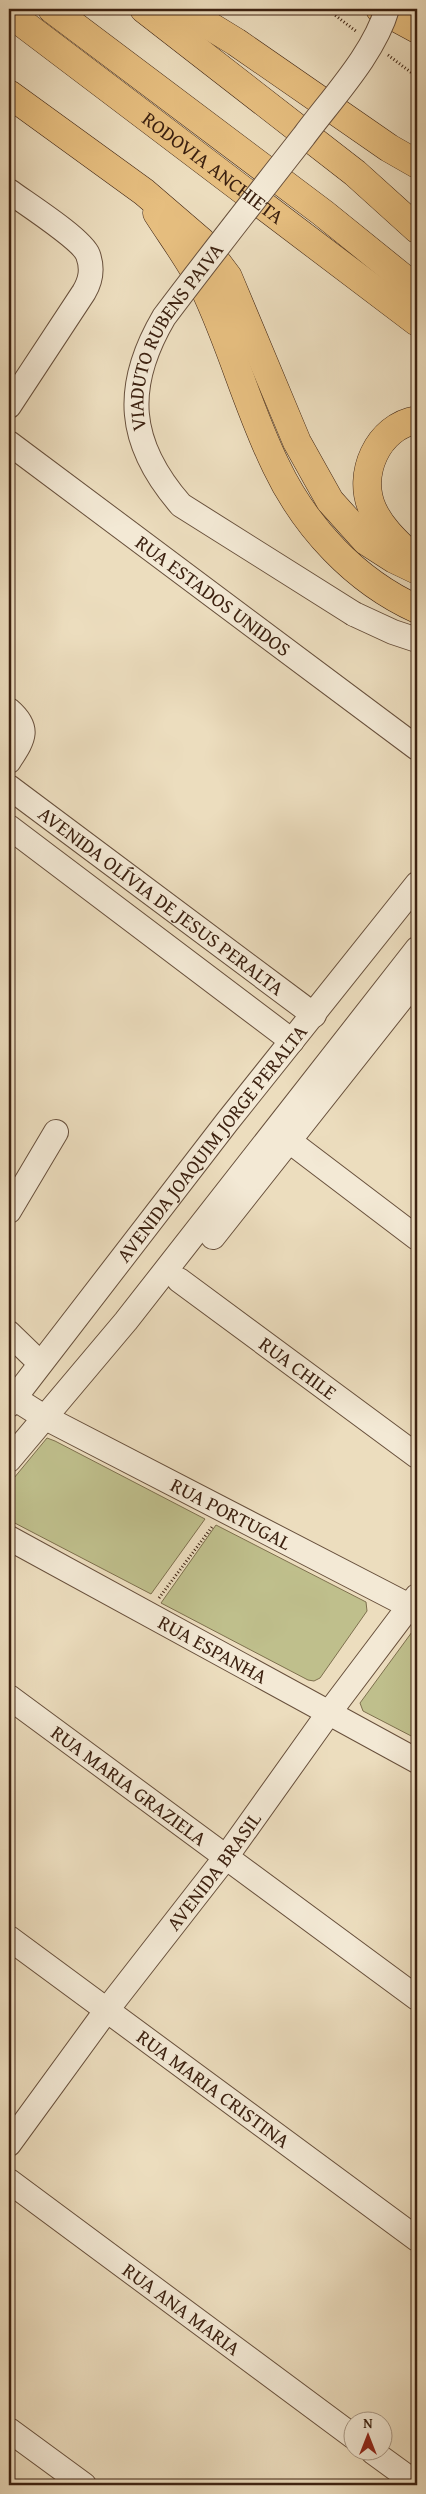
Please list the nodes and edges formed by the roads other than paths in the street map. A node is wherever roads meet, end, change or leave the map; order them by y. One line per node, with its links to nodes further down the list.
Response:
1 (52, 9): 13 (main road, RODOVIA ANCHIETA)
2 (144, 9): 12 (main road)
3 (182, 9): 9 (main road)
4 (380, 9): 7 (main road)
5 (387, 9): 21 (street, VIADUTO RUBENS PAIVA, bridge)
6 (9, 13): 14 (main road, RODOVIA ANCHIETA)
7 (417, 29)
8 (9, 94): 11 (main road)
9 (417, 164)
10 (9, 191): 15 (street)
11 (144, 192): 19 (main road); 20 (main road)
12 (417, 229)
13 (417, 289)
14 (417, 322)
15 (9, 406)
16 (417, 420): 18 (main road)
17 (9, 444): 23 (street, RUA ESTADOS UNIDOS)
18 (417, 562)
19 (417, 570)
20 (417, 609)
21 (417, 640)
22 (9, 710): 24 (street)
23 (417, 748)
24 (9, 761)
25 (9, 787): 27 (street, AVENIDA OLÍVIA DE JESUS PERALTA)
26 (9, 827): 28 (street, AVENIDA OLÍVIA DE JESUS PERALTA)
27 (89, 846): 28 (street); 32 (street, AVENIDA OLÍVIA DE JESUS PERALTA)
28 (68, 872): 33 (street, AVENIDA OLÍVIA DE JESUS PERALTA)
29 (417, 884): 32 (street, AVENIDA JOAQUIM JORGE PERALTA)
30 (417, 949): 38 (street, AVENIDA JOAQUIM JORGE PERALTA)
31 (415, 985): 35 (street, AVENIDA JOAQUIM JORGE PERALTA)
32 (314, 1015): 33 (street, AVENIDA JOAQUIM JORGE PERALTA)
33 (292, 1041): 40 (street, AVENIDA JOAQUIM JORGE PERALTA)
34 (56, 1132): 36 (street)
35 (288, 1140): 37 (street); 38 (street, AVENIDA JOAQUIM JORGE PERALTA)
36 (9, 1211)
37 (417, 1238)
38 (173, 1275): 42 (street, AVENIDA JOAQUIM JORGE PERALTA); 43 (street, RUA CHILE)
39 (9, 1333): 40 (street)
40 (40, 1363): 41 (street, AVENIDA JOAQUIM JORGE PERALTA)
41 (11, 1401): 42 (street, RUA PORTUGAL)
42 (44, 1418): 44 (street, AVENIDA JOAQUIM JORGE PERALTA); 46 (street, RUA PORTUGAL)
43 (417, 1456)
44 (9, 1460)
45 (9, 1538): 48 (street, RUA ESPANHA)
46 (415, 1604): 48 (street, AVENIDA BRASIL)
47 (9, 1696): 50 (street, RUA MARIA GRAZIELA)
48 (328, 1714): 49 (street, RUA ESPANHA); 50 (street, AVENIDA BRASIL)
49 (417, 1761)
50 (226, 1857): 52 (street, RUA MARIA GRAZIELA); 53 (street, AVENIDA BRASIL)
51 (9, 1938): 53 (street, RUA MARIA CRISTINA)
52 (417, 1998)
53 (106, 2012): 54 (street, AVENIDA BRASIL); 56 (street, RUA MARIA CRISTINA)
54 (9, 2144)
55 (9, 2181): 58 (street, RUA ANA MARIA)
56 (417, 2239)
57 (9, 2430): 61 (street)
58 (344, 2430)
59 (387, 2462): 60 (street)
60 (417, 2484)
61 (84, 2485)

